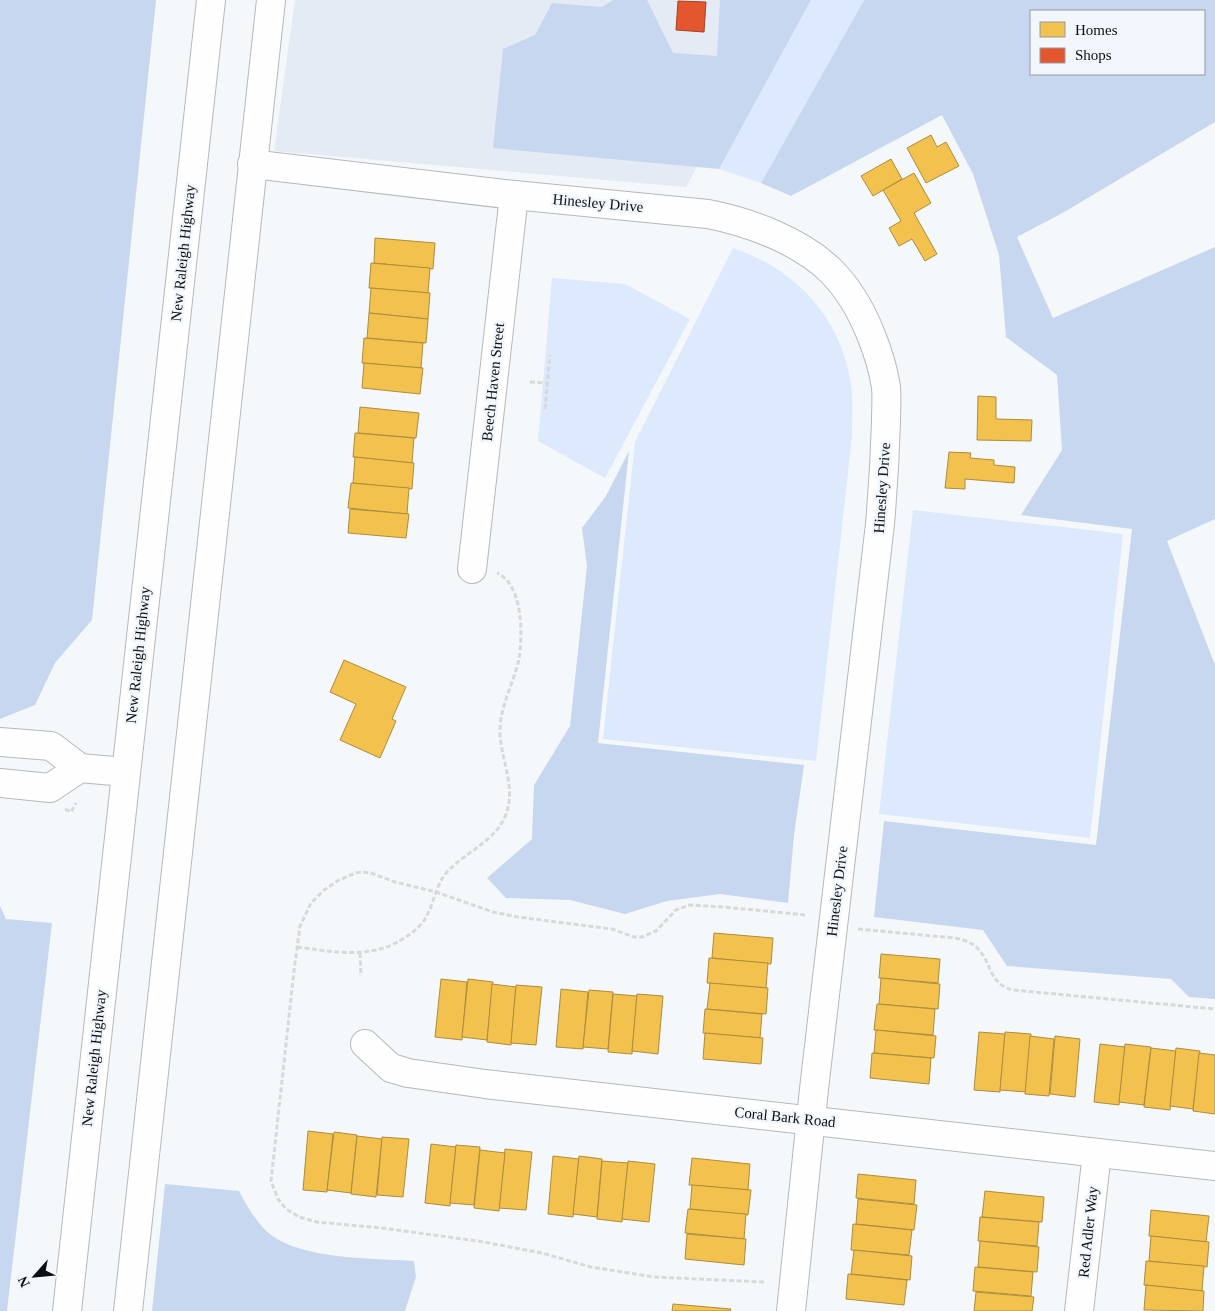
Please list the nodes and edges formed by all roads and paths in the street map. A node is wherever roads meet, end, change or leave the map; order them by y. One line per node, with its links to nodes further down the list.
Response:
1 (211, 0): 12 (main road, New Raleigh Highway)
2 (271, 0): 3 (main road)
3 (252, 164): 4 (main road, Hinesley Drive); 24 (main road)
4 (514, 195): 9 (main road, Beech Haven Street); 20 (main road, Hinesley Drive)
5 (550, 355): 7 (path)
6 (530, 382): 7 (path)
7 (547, 383): 8 (path)
8 (545, 409)
9 (480, 570): 16 (path)
10 (0, 742): 11 (main road)
11 (80, 768): 12 (main road); 13 (main road)
12 (125, 772): 23 (main road, New Raleigh Highway)
13 (0, 782)
14 (858, 929): 18 (path)
15 (297, 947): 16 (path)
16 (360, 953): 17 (path)
17 (361, 976)
18 (1215, 1009)
19 (364, 1044): 20 (main road, Coral Bark Road)
20 (811, 1120): 21 (main road, Coral Bark Road); 25 (main road, Hinesley Drive)
21 (1097, 1153): 22 (main road, Coral Bark Road); 26 (main road, Red Adler Way)
22 (1215, 1166)
23 (67, 1311)
24 (128, 1311)
25 (791, 1311)
26 (1079, 1311)

